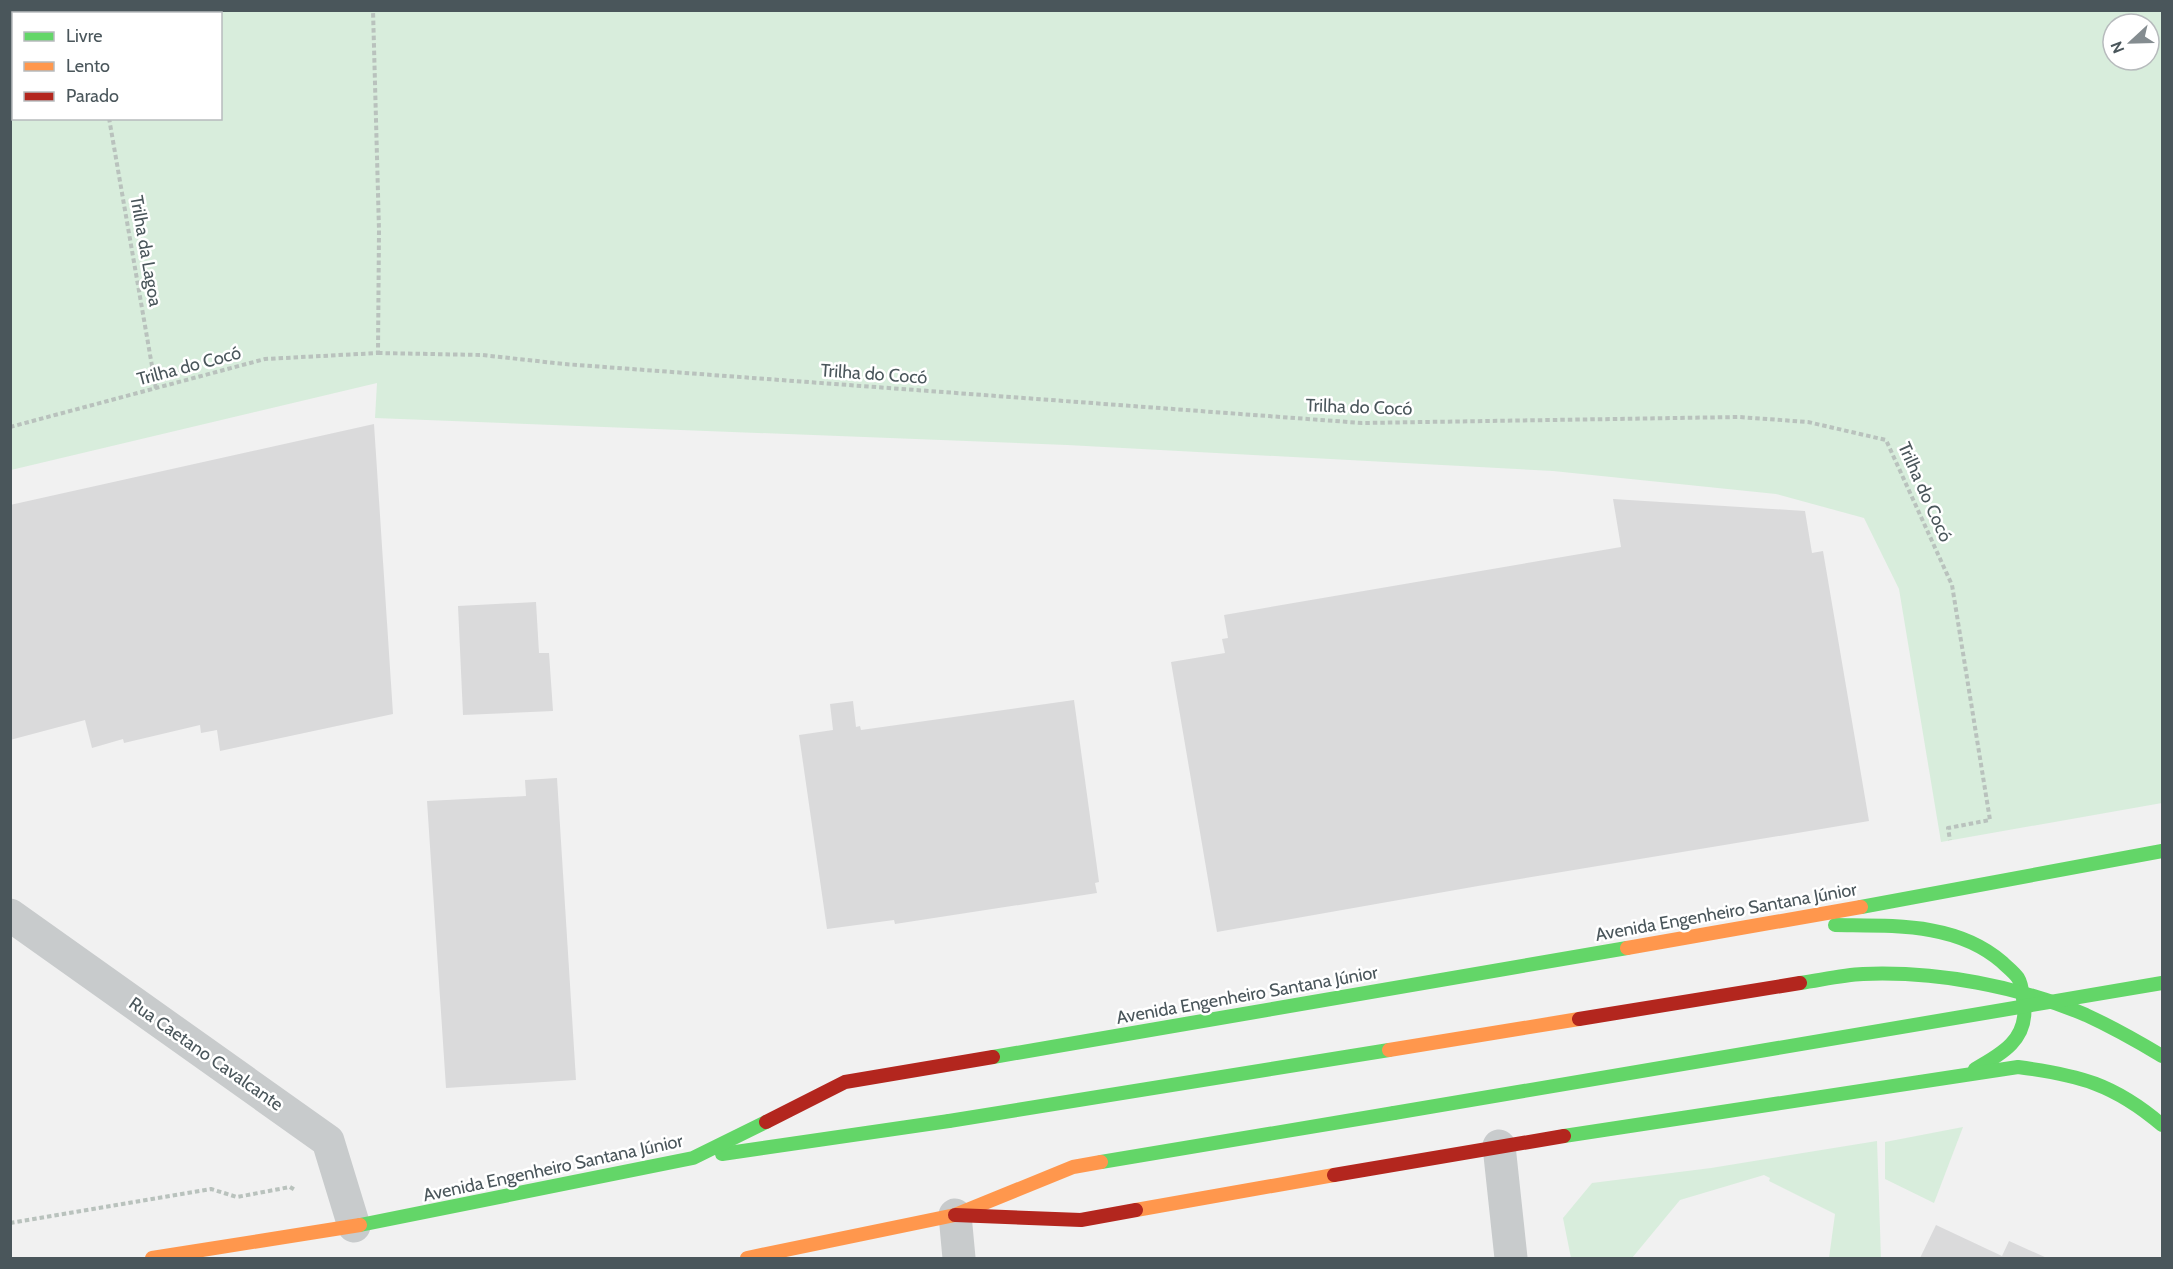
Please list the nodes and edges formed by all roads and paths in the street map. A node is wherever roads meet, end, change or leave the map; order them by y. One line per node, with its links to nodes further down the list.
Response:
1 (373, 10): 3 (path)
2 (109, 120): 4 (path, Trilha da Lagoa)
3 (378, 353): 4 (path, Trilha do Cocó); 6 (path, Trilha do Cocó)
4 (156, 389): 5 (path, Trilha do Cocó)
5 (10, 427)
6 (1950, 840)
7 (2163, 851): 9 (main road, Avenida Engenheiro Santana Júnior)
8 (10, 915): 19 (street, Rua Caetano Cavalcante)
9 (1773, 923): 12 (main road); 15 (main road, Avenida Engenheiro Santana Júnior)
10 (2163, 982): 17 (main road, bridge)
11 (2163, 1056): 15 (main road, bridge)
12 (1963, 1076): 13 (main road); 14 (main road)
13 (2163, 1125)
14 (1499, 1146): 17 (main road); 23 (street)
15 (693, 1158): 19 (main road, Avenida Engenheiro Santana Júnior)
16 (299, 1192): 18 (path)
17 (955, 1215): 21 (main road); 22 (street)
18 (10, 1223)
19 (354, 1227): 20 (main road, Avenida Engenheiro Santana Júnior)
20 (152, 1258)
21 (747, 1258)
22 (959, 1258)
23 (1510, 1258)

